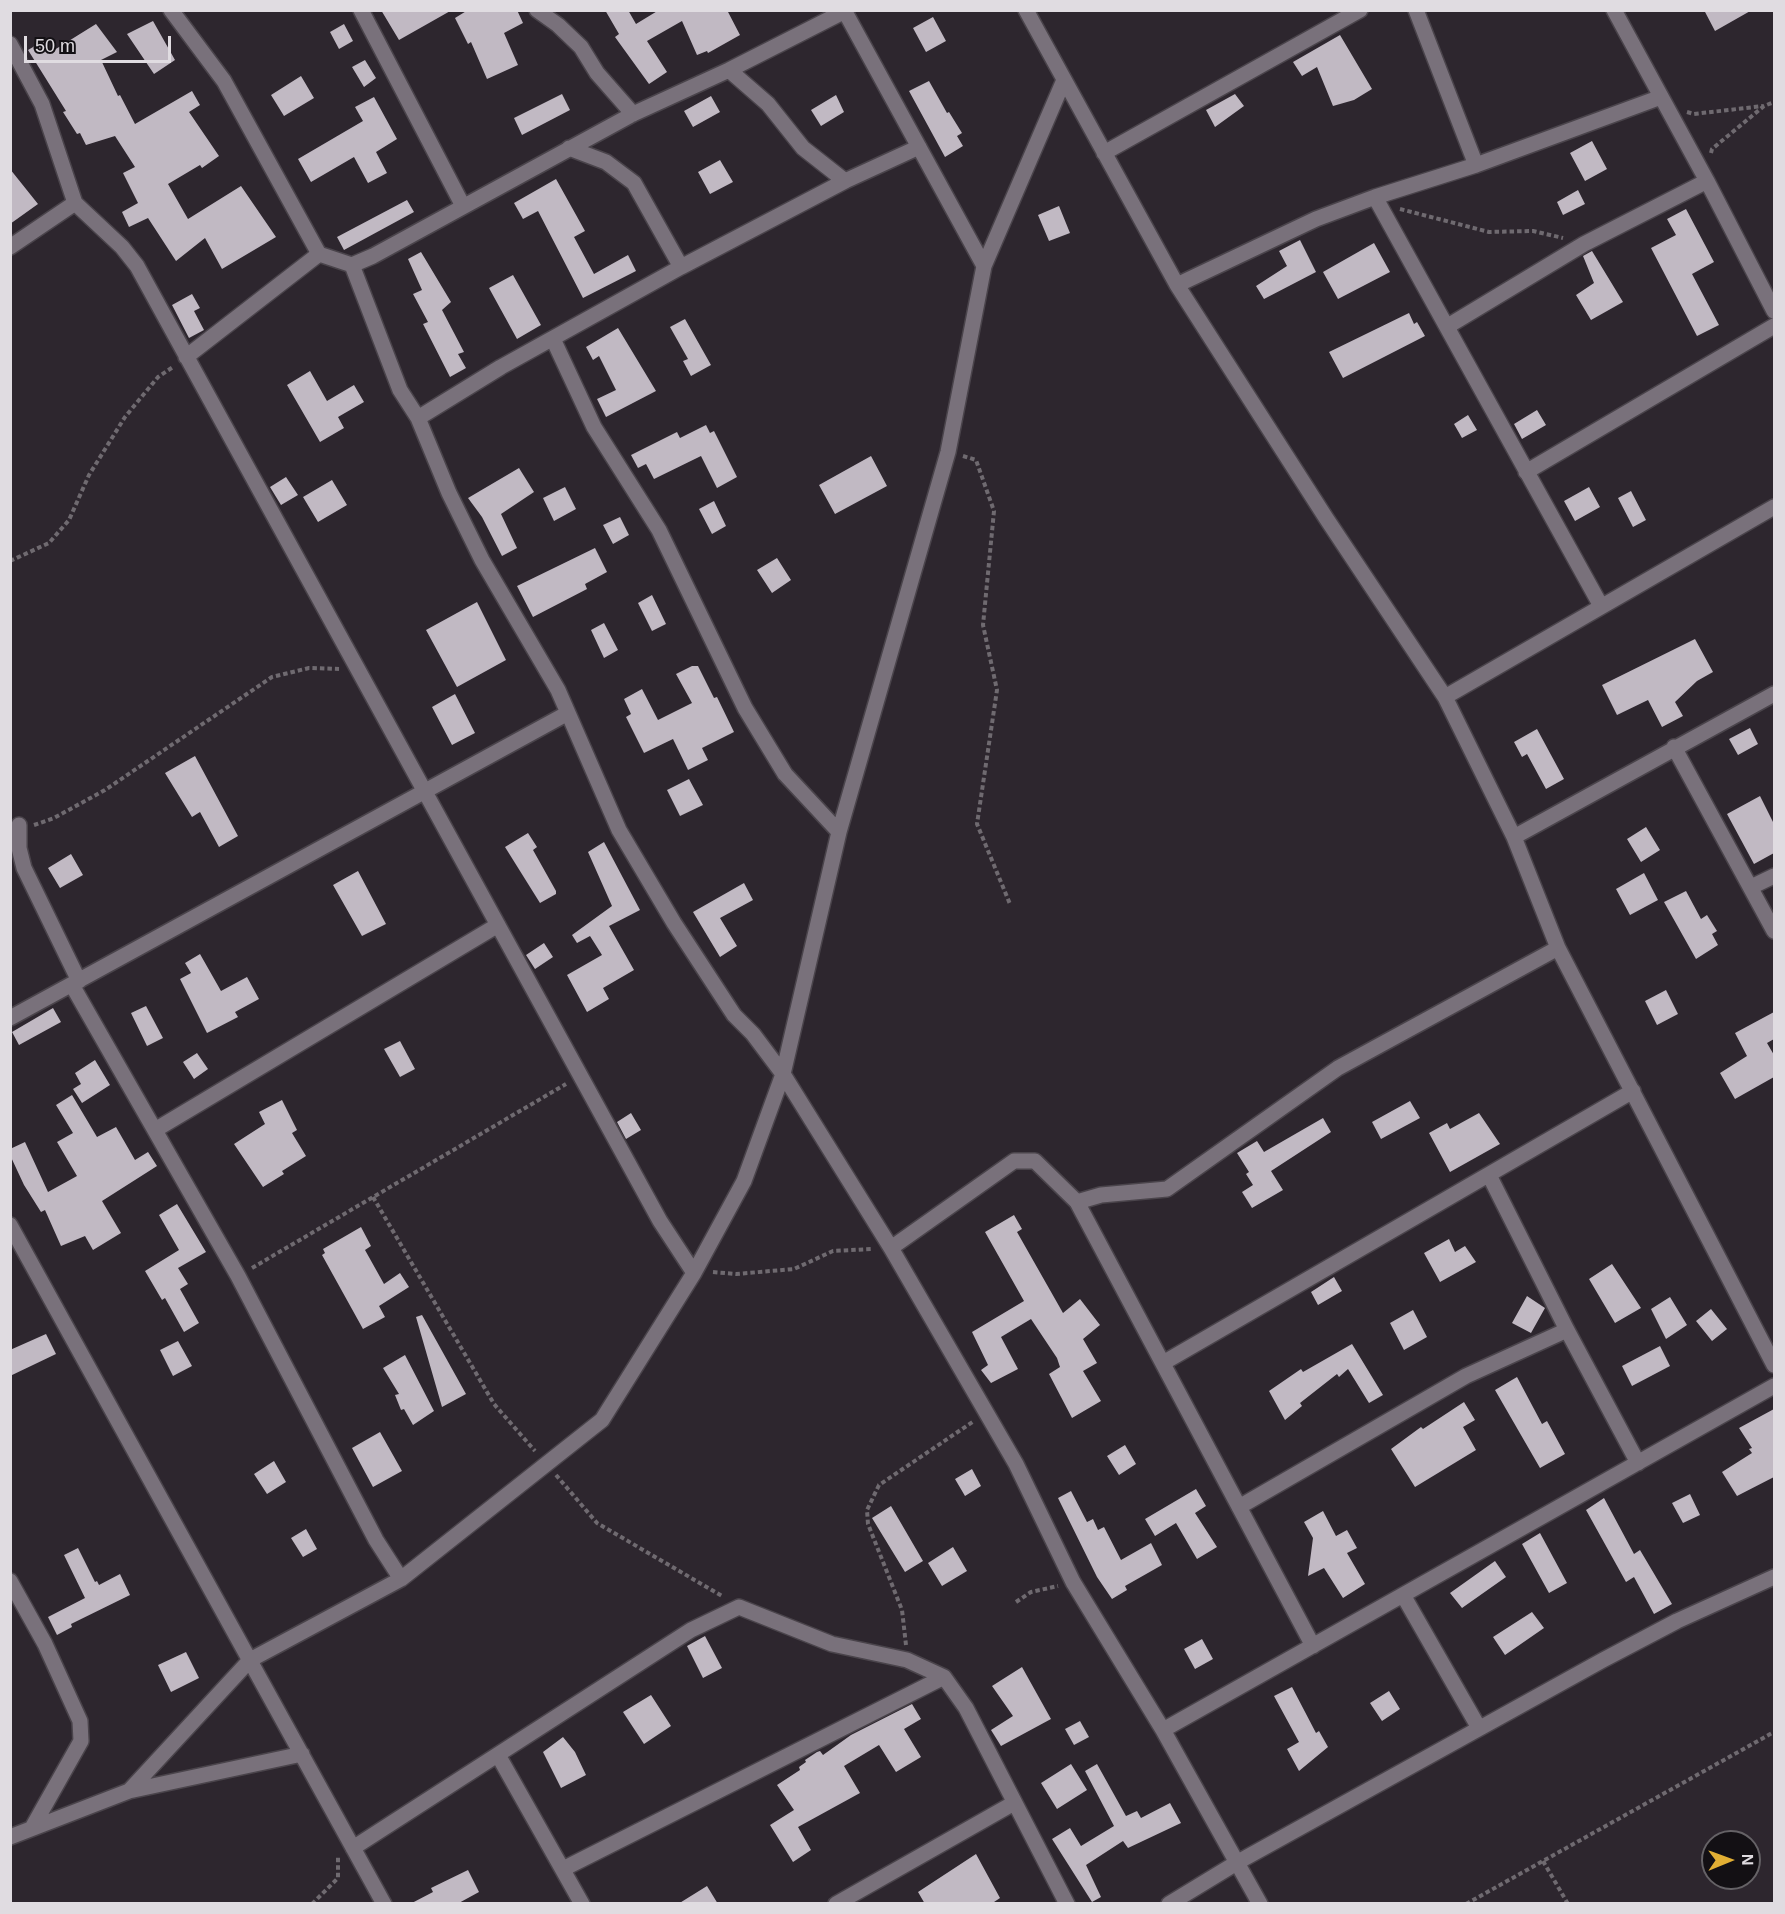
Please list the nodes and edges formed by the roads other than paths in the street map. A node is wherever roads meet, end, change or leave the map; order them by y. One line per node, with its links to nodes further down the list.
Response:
1 (171, 10): 24 (street)
2 (361, 10): 22 (street)
3 (537, 10): 13 (street)
4 (1026, 10): 11 (street)
5 (1360, 10): 16 (street)
6 (1416, 10): 17 (street)
7 (1614, 10): 12 (street)
8 (845, 11): 10 (street); 14 (street)
9 (12, 50): 21 (street)
10 (729, 70): 13 (street); 18 (street)
11 (1064, 80): 16 (street); 26 (street)
12 (1664, 102): 17 (street); 19 (street)
13 (633, 114): 15 (street)
14 (919, 147): 18 (street); 26 (street)
15 (569, 148): 22 (street); 27 (street)
16 (1104, 153): 28 (street)
17 (1476, 165): 20 (street)
18 (845, 181): 27 (street)
19 (1707, 181): 29 (street); 30 (street)
20 (1374, 196): 28 (street); 30 (street)
21 (75, 203): 23 (street); 33 (street)
22 (463, 206): 25 (street)
23 (10, 247)
24 (319, 254): 25 (street); 33 (street)
25 (352, 265): 34 (street)
26 (984, 266): 44 (street)
27 (681, 267): 32 (street)
28 (1177, 285): 39 (street)
29 (1774, 312)
30 (1448, 326): 35 (street)
31 (1774, 326): 35 (street)
32 (554, 339): 34 (street); 44 (street)
33 (186, 357): 42 (street)
34 (418, 418): 40 (street)
35 (1526, 472): 37 (street)
36 (1774, 507): 37 (street)
37 (1601, 606): 39 (street)
38 (1774, 694): 41 (street)
39 (1445, 697): 45 (street)
40 (568, 712): 42 (street); 53 (street)
41 (1674, 747): 45 (street); 47 (street)
42 (424, 791): 48 (street); 51 (street)
43 (19, 825): 51 (street)
44 (839, 832): 53 (street)
45 (1514, 837): 50 (street)
46 (1774, 876): 47 (street)
47 (1751, 888): 49 (street)
48 (498, 925): 55 (street); 60 (street)
49 (1774, 931)
50 (1558, 948): 54 (street); 57 (street)
51 (75, 983): 52 (street); 55 (street)
52 (10, 1018)
53 (783, 1074): 59 (street); 60 (street)
54 (1633, 1091): 56 (street); 63 (street)
55 (155, 1130): 68 (street)
56 (1490, 1175): 61 (street); 62 (street)
57 (1077, 1202): 59 (street); 62 (street)
58 (10, 1226): 72 (street)
59 (891, 1248): 75 (street)
60 (694, 1274): 68 (street)
61 (1567, 1330): 65 (street); 66 (street)
62 (1162, 1363): 66 (street)
63 (1774, 1365)
64 (1774, 1386): 65 (street)
65 (1638, 1463): 70 (street)
66 (1239, 1507): 71 (street)
67 (1774, 1577): 74 (street)
68 (401, 1579): 72 (street)
69 (10, 1581): 80 (street)
70 (1403, 1595): 71 (street); 74 (street)
71 (1313, 1646): 75 (street)
72 (250, 1660): 76 (street); 78 (street)
73 (944, 1677): 77 (street); 79 (street); 84 (street)
74 (1479, 1728): 83 (street)
75 (1163, 1730): 83 (street)
76 (302, 1754): 78 (street); 82 (street)
77 (498, 1755): 82 (street); 84 (street)
78 (129, 1791): 80 (street)
79 (1014, 1803): 87 (street); 88 (street)
80 (32, 1828): 81 (street)
81 (10, 1837)
82 (353, 1848): 85 (street)
83 (1238, 1862): 89 (street); 90 (street)
84 (562, 1869): 86 (street)
85 (384, 1904)
86 (582, 1904)
87 (836, 1904)
88 (1067, 1904)
89 (1169, 1904)
90 (1260, 1904)

